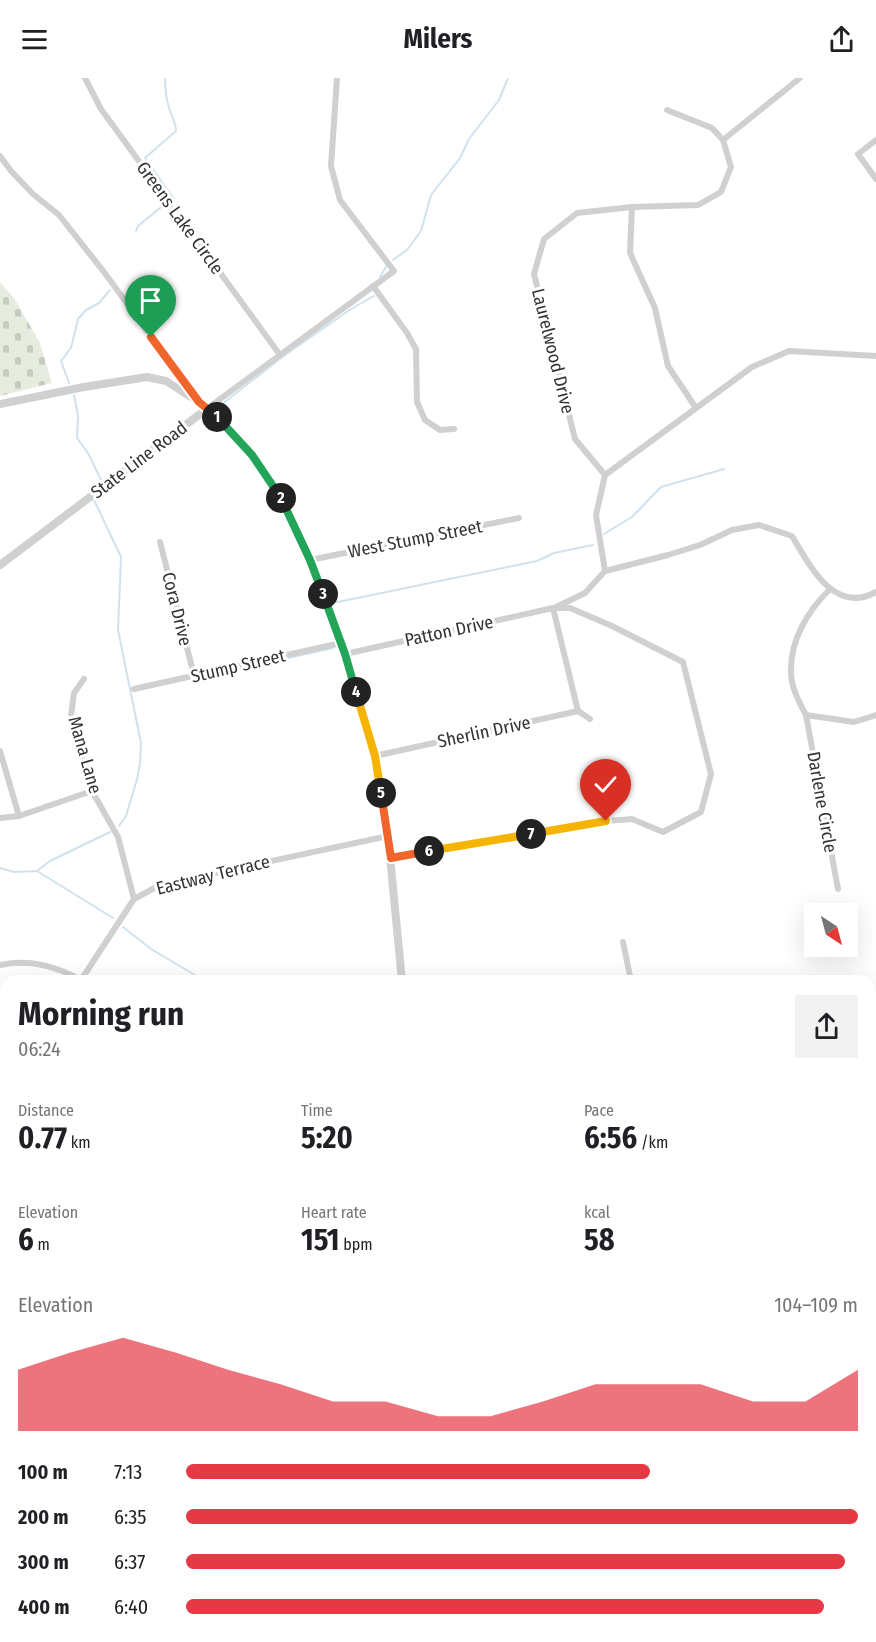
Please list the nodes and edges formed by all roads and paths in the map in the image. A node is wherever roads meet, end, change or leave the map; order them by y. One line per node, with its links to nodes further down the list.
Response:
1 (85, 78): 11 (street, Greens Lake Circle)
2 (337, 78): 10 (street, State Line Road)
3 (800, 78): 5 (street)
4 (667, 110): 5 (street)
5 (723, 140): 9 (street, Laurelwood Drive)
6 (876, 140): 8 (street)
7 (0, 156): 13 (street)
8 (876, 179)
9 (632, 207): 16 (street); 18 (street, Laurelwood Drive)
10 (373, 286): 11 (street, State Line Road); 17 (street)
11 (280, 355): 15 (street, State Line Road)
12 (876, 356): 16 (street)
13 (199, 402): 14 (street); 15 (street)
14 (0, 404)
15 (208, 408): 21 (street); 22 (street, State Line Road)
16 (696, 408): 18 (street)
17 (454, 429)
18 (605, 475): 23 (street)
19 (519, 518): 21 (street, West Stump Street)
20 (160, 542): 29 (street, Cora Drive)
21 (310, 560): 27 (street)
22 (1, 561)
23 (605, 571): 24 (street); 26 (street)
24 (829, 590): 25 (street); 34 (street, Darlene Circle)
25 (876, 592)
26 (553, 608): 28 (street, Patton Drive); 32 (street); 42 (street)
27 (341, 643): 28 (street); 29 (street, Stump Street)
28 (345, 654): 37 (street)
29 (195, 675): 31 (street, Stump Street)
30 (84, 678): 38 (street, Mana Lane)
31 (134, 689)
32 (578, 711): 35 (street); 37 (street, Sherlin Drive)
33 (876, 714): 34 (street)
34 (806, 716): 43 (street, Darlene Circle)
35 (590, 719)
36 (0, 751): 39 (street)
37 (375, 756): 41 (street)
38 (92, 792): 39 (street); 44 (street, Mana Lane)
39 (19, 816): 40 (street)
40 (0, 818)
41 (388, 836): 42 (street); 44 (street, Eastway Terrace)
42 (391, 858): 49 (street)
43 (838, 889)
44 (134, 899): 48 (street, Eastway Terrace)
45 (623, 942): 50 (street)
46 (0, 965): 47 (street)
47 (72, 975)
48 (85, 975)
49 (401, 975)
50 (630, 975)

